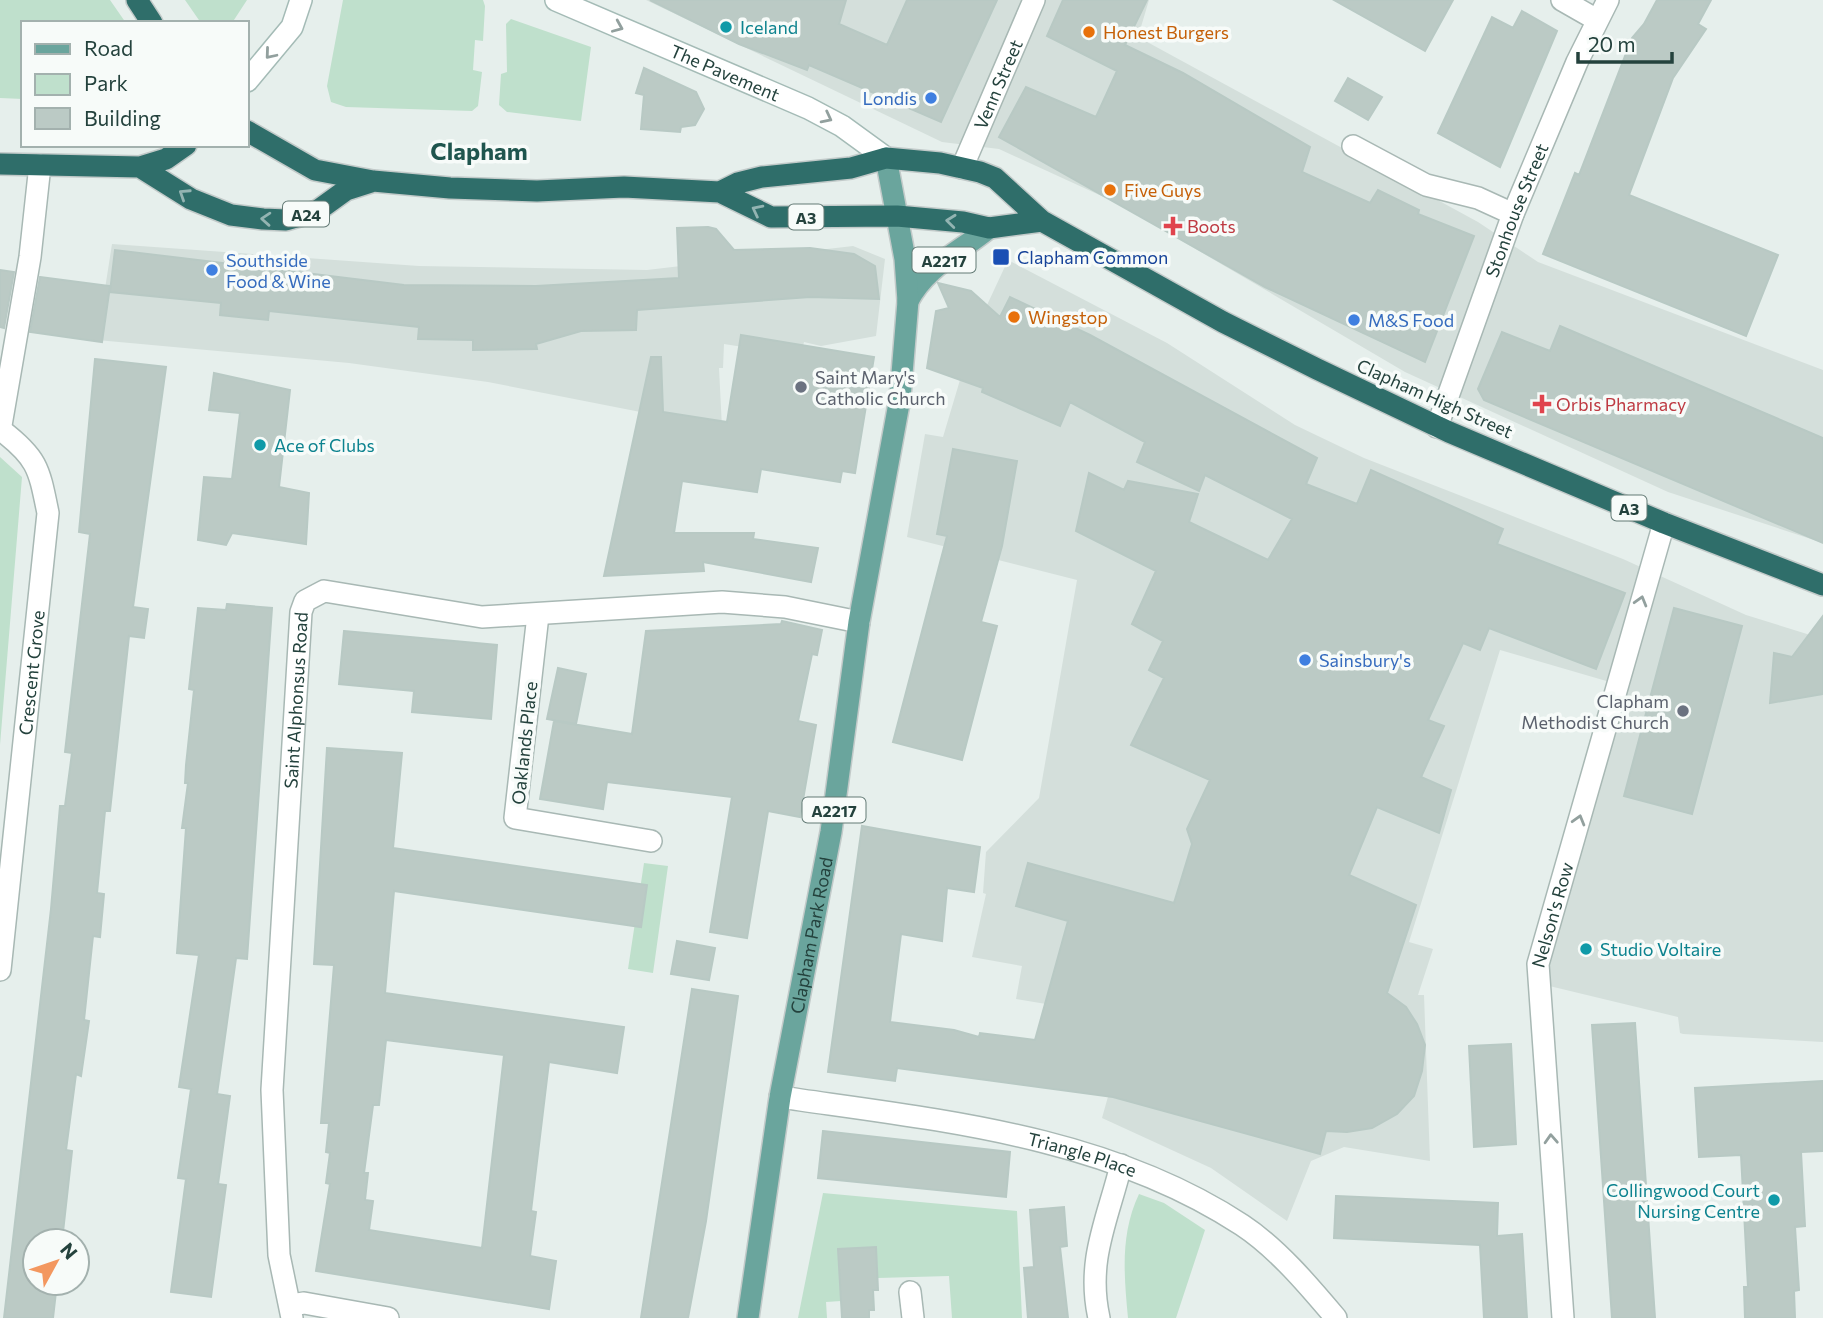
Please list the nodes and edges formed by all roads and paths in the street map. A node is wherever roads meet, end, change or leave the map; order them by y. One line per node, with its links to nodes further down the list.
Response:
1 (137, 0): 8 (highway)
2 (301, 0): 9 (street, one-way to 9)
3 (556, 0): 13 (street, The Pavement, one-way to 13)
4 (1034, 0): 17 (street, Venn Street)
5 (1562, 0): 7 (street)
6 (1608, 0): 7 (street, Stonhouse Street)
7 (1597, 20): 20 (street, Stonhouse Street)
8 (151, 21)
9 (248, 80)
10 (248, 132): 18 (highway, A3)
11 (1353, 146): 20 (street)
12 (183, 147): 16 (highway)
13 (886, 158): 17 (highway, Clapham High Street / A3); 19 (highway, A3); 21 (main road, Clapham Park Road / A2217)
14 (0, 164): 15 (highway)
15 (40, 165): 16 (highway); 26 (street, Crescent Grove)
16 (140, 167): 18 (highway, A24, one-way to 16)
17 (962, 168): 22 (highway, Clapham High Street / A3)
18 (373, 181): 19 (highway, A3)
19 (720, 192): 21 (highway, A3, one-way to 19)
20 (1513, 214): 25 (street, Stonhouse Street)
21 (897, 216): 23 (highway, A3, one-way to 21); 24 (main road, Clapham Park Road / A2217)
22 (1042, 221): 23 (highway, A3); 25 (highway, Clapham High Street / A3)
23 (989, 228): 24 (main road, A2217)
24 (908, 301): 30 (main road, Clapham Park Road / A2217)
25 (1437, 427): 27 (highway, Clapham High Street / A3)
26 (1, 430): 32 (street, Crescent Grove)
27 (1664, 523): 28 (highway, Clapham High Street / A3); 43 (street, Nelson's Row, one-way to 27)
28 (1823, 585)
29 (538, 615): 30 (street, Saint Alphonsus Road); 31 (street, Oaklands Place); 37 (street, Saint Alphonsus Road)
30 (859, 622): 34 (main road, Clapham Park Road / A2217)
31 (651, 841)
32 (3, 931): 33 (street, Crescent Grove)
33 (0, 970)
34 (780, 1097): 35 (street, Triangle Place); 39 (main road, Clapham Park Road / A2217)
35 (1121, 1165): 41 (street); 42 (street, Triangle Place)
36 (910, 1292): 40 (street)
37 (291, 1312): 38 (street)
38 (388, 1318)
39 (748, 1318)
40 (913, 1318)
41 (1099, 1318)
42 (1336, 1318)
43 (1563, 1318)

